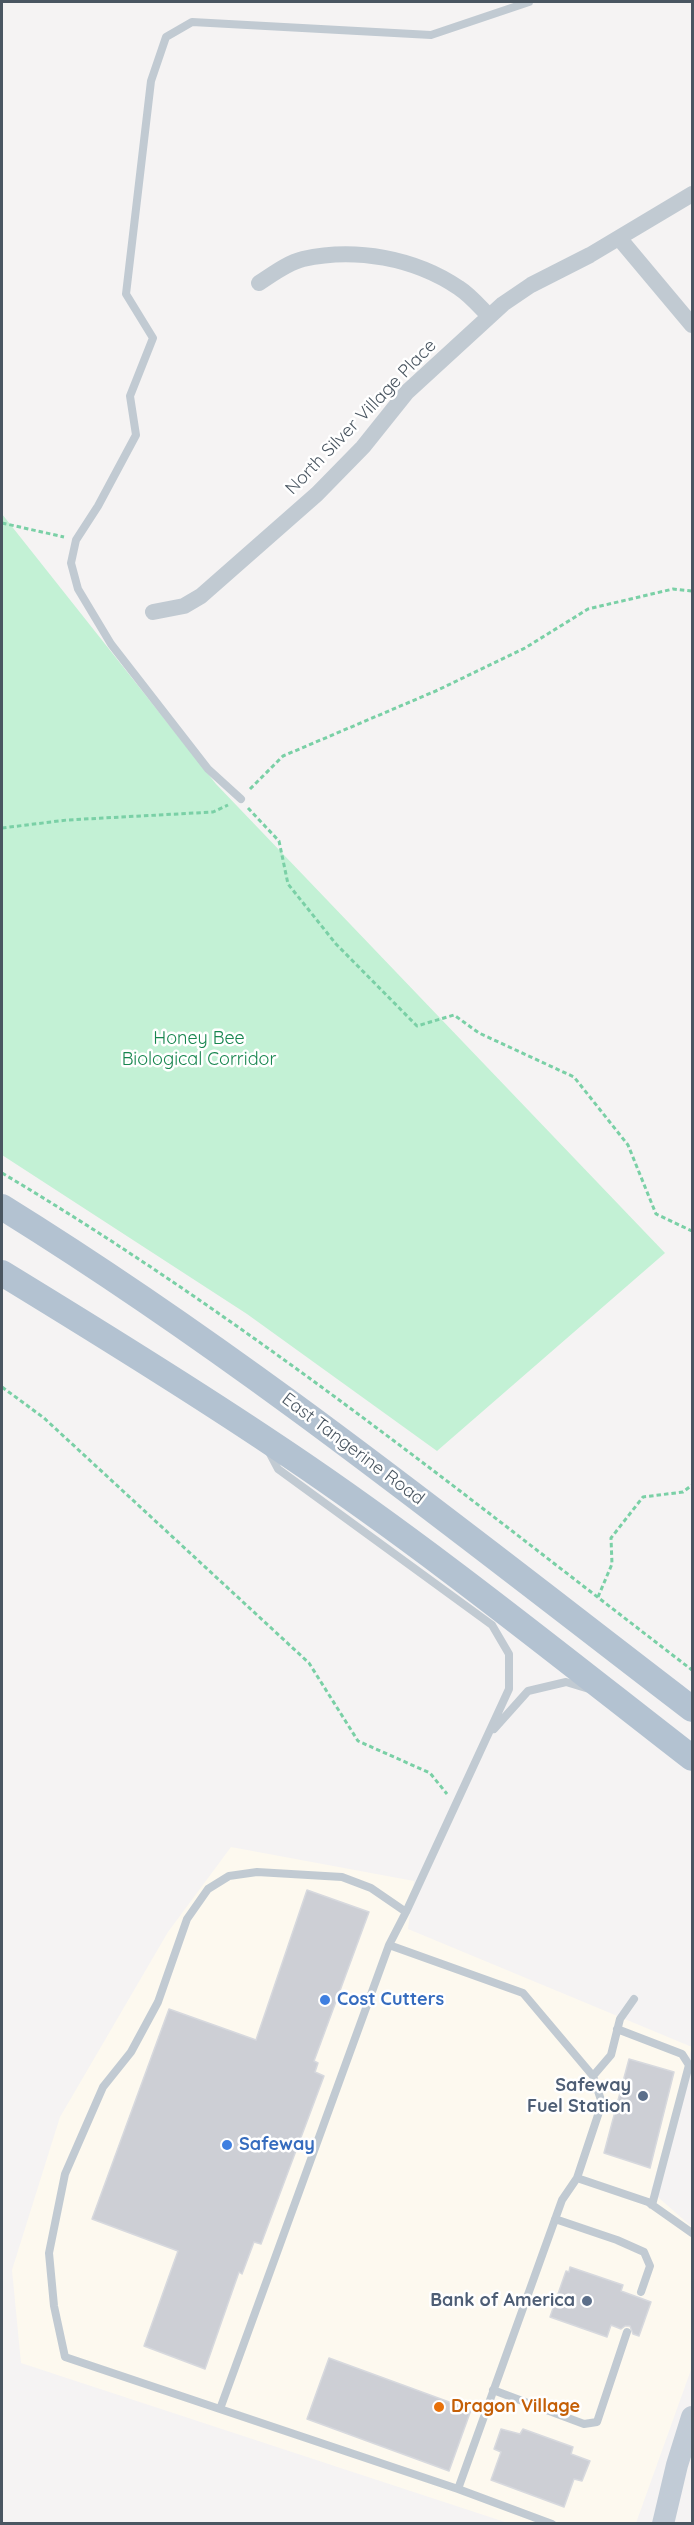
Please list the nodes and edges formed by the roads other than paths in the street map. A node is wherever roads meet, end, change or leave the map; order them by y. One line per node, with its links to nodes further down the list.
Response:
1 (528, 2): 8 (lane)
2 (693, 194): 3 (street, North Silver Village Place)
3 (619, 238): 5 (street, North Silver Village Place); 6 (street)
4 (259, 283): 5 (street)
5 (489, 316): 7 (street, North Silver Village Place)
6 (693, 325)
7 (153, 612)
8 (241, 799)
9 (2, 1207): 13 (main road, East Tangerine Road)
10 (2, 1273): 11 (main road)
11 (261, 1436): 12 (main road); 14 (lane)
12 (612, 1696): 14 (lane); 15 (main road)
13 (693, 1709)
14 (488, 1736): 16 (lane)
15 (693, 1758)
16 (406, 1912): 17 (lane); 28 (lane)
17 (389, 1945): 20 (lane); 28 (lane)
18 (634, 2000): 19 (lane)
19 (617, 2029): 20 (lane); 22 (lane)
20 (593, 2076): 21 (lane)
21 (577, 2178): 22 (lane); 23 (lane)
22 (652, 2205): 24 (lane)
23 (555, 2219): 25 (lane); 27 (lane)
24 (693, 2232)
25 (641, 2292)
26 (627, 2332): 27 (lane)
27 (493, 2390): 30 (lane)
28 (220, 2409): 30 (lane)
29 (693, 2417): 32 (main road)
30 (458, 2488): 31 (lane)
31 (552, 2523)
32 (663, 2523)

